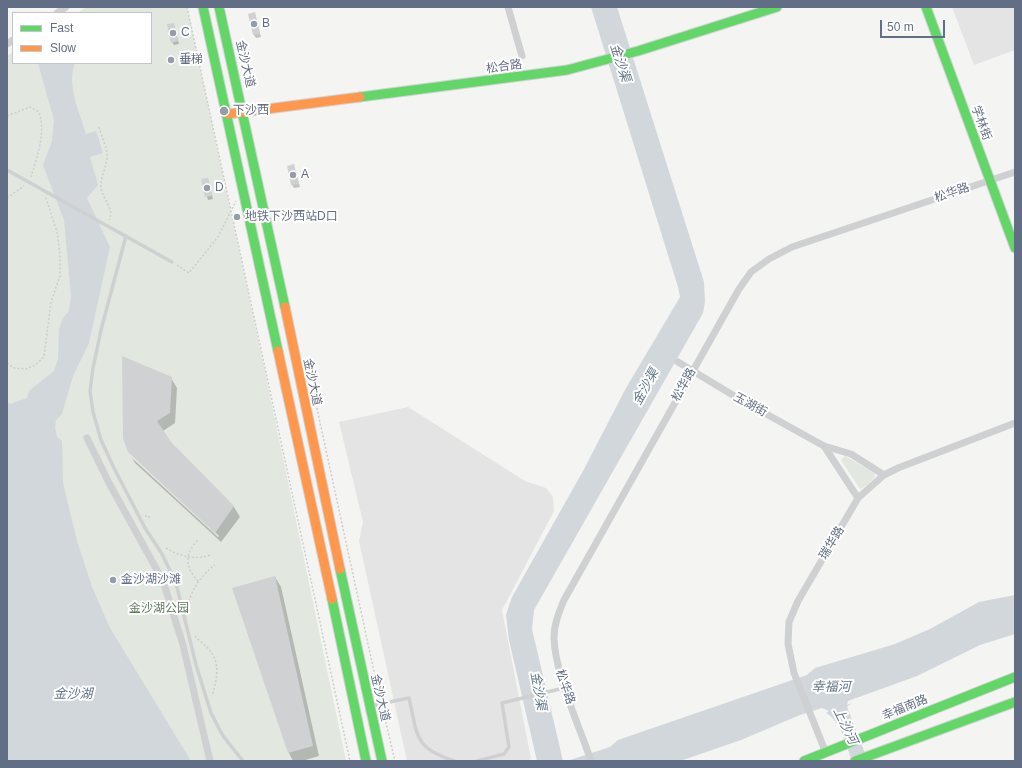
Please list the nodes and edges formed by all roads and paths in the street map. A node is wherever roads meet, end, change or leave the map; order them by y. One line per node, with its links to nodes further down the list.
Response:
1 (187, 7): 19 (path)
2 (203, 7): 9 (main road, 金沙大道)
3 (219, 7): 8 (main road, 金沙大道)
4 (508, 7): 7 (street)
5 (776, 7): 8 (main road, 松合路)
6 (926, 7): 14 (main road, 学林街)
7 (522, 56)
8 (244, 112): 9 (main road, 松合路); 48 (main road, 金沙大道)
9 (228, 114): 16 (main road, 金沙大道)
10 (7, 116): 15 (path)
11 (98, 127): 20 (path)
12 (7, 170): 15 (lane)
13 (1015, 172): 14 (street, 松华路)
14 (990, 181): 22 (main road, 学林街); 26 (street, 松华路)
15 (29, 183): 17 (lane); 18 (path)
16 (243, 189): 19 (path); 53 (main road, 金沙大道)
17 (43, 191): 20 (lane); 25 (path)
18 (7, 198)
19 (231, 210): 23 (path); 52 (path)
20 (107, 225): 21 (lane)
21 (126, 236): 23 (lane); 33 (lane)
22 (1015, 248)
23 (172, 262)
24 (678, 362): 26 (street, 玉湖街)
25 (7, 363)
26 (692, 371): 30 (street, 玉湖街); 44 (street, 松华路)
27 (315, 400): 47 (path)
28 (1015, 423): 31 (street, 瑞华路)
29 (87, 438): 51 (street)
30 (824, 446): 31 (street, 玉湖街); 32 (street, 玉湖街)
31 (884, 475): 32 (street, 瑞华路)
32 (858, 498): 49 (street, 瑞华路)
33 (139, 517): 34 (path); 45 (lane)
34 (149, 522)
35 (198, 540): 38 (path)
36 (164, 547): 38 (path)
37 (212, 555): 38 (path)
38 (188, 557): 40 (path)
39 (215, 565): 40 (path)
40 (198, 582): 41 (path)
41 (188, 610)
42 (195, 635): 45 (path)
43 (1015, 677): 49 (main road, 幸福南路)
44 (565, 688): 57 (lane); 58 (street, 松华路)
45 (207, 701): 50 (lane)
46 (1015, 702): 60 (main road)
47 (381, 703): 48 (lane); 55 (path); 56 (lane)
48 (370, 706): 54 (main road, 金沙大道)
49 (826, 753): 59 (main road, 幸福南路)
50 (242, 760)
51 (210, 761)
52 (350, 761)
53 (366, 761)
54 (382, 761)
55 (395, 761)
56 (454, 761)
57 (477, 761)
58 (591, 761)
59 (804, 761)
60 (855, 761)

